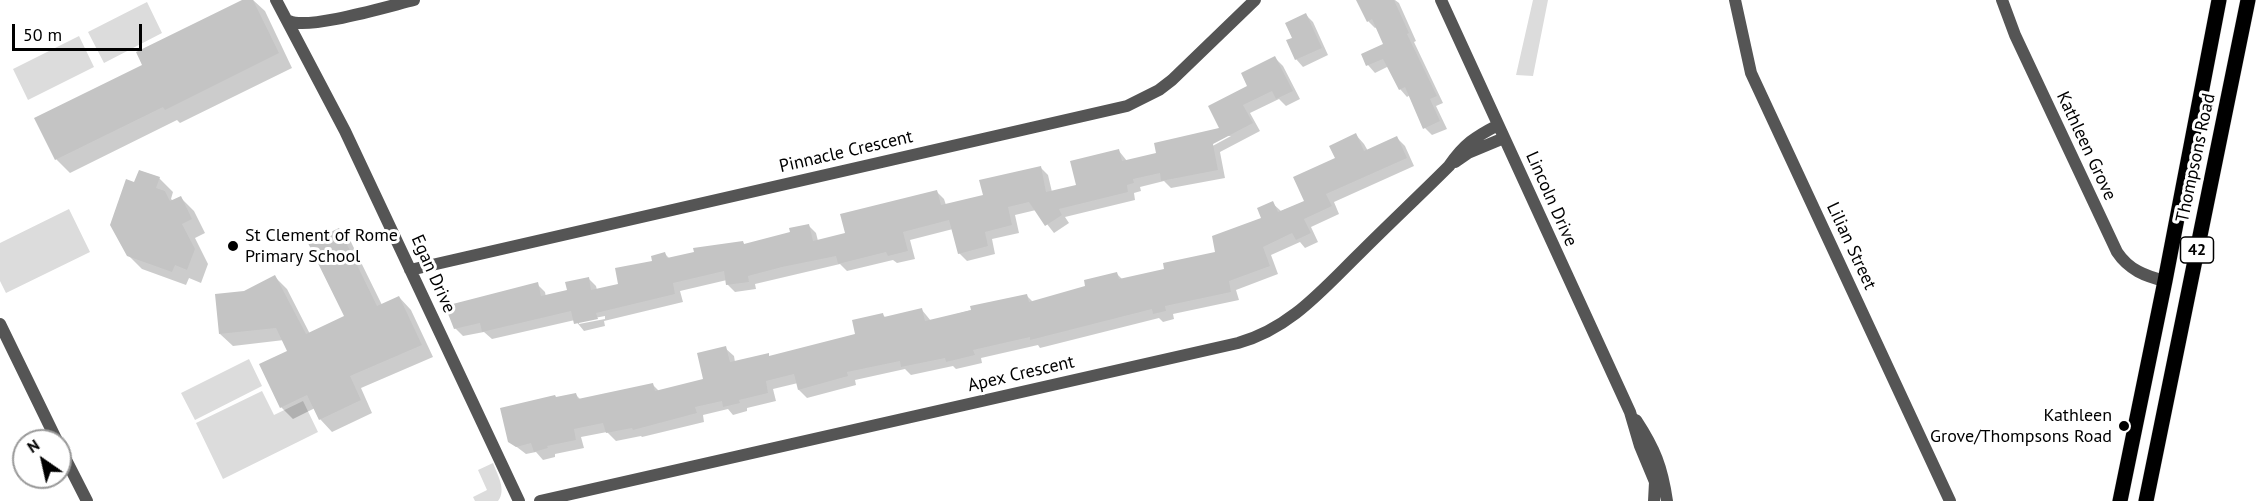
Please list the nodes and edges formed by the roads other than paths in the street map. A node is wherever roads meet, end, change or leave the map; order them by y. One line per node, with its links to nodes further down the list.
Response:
1 (276, 0): 9 (street, Egan Drive)
2 (414, 0): 9 (street)
3 (1255, 0): 13 (street, Pinnacle Crescent)
4 (1441, 0): 10 (street, Lincoln Drive)
5 (1735, 0): 25 (street, Lilian Street)
6 (2002, 0): 14 (street, Kathleen Grove)
7 (2219, 0): 14 (main road, Thompsons Road / 42)
8 (2248, 0): 15 (main road, Thompsons Road / 42)
9 (289, 21): 13 (street, Egan Drive)
10 (1498, 125): 11 (street, Lincoln Drive); 12 (street, Apex Crescent)
11 (1504, 138): 12 (street, Apex Crescent); 17 (street, Lincoln Drive)
12 (1449, 166): 22 (street, Apex Crescent)
13 (410, 270): 21 (street, Egan Drive)
14 (2165, 281): 15 (main road); 26 (main road, Thompsons Road / 42)
15 (2189, 286): 27 (main road, Thompsons Road / 42)
16 (0, 324): 18 (street)
17 (1630, 412): 23 (street, Lincoln Drive); 24 (street, Lincoln Drive)
18 (51, 429)
19 (72, 472): 20 (street)
20 (87, 501)
21 (519, 501)
22 (540, 501)
23 (1654, 501)
24 (1667, 501)
25 (1950, 501)
26 (2120, 501)
27 (2146, 501)

